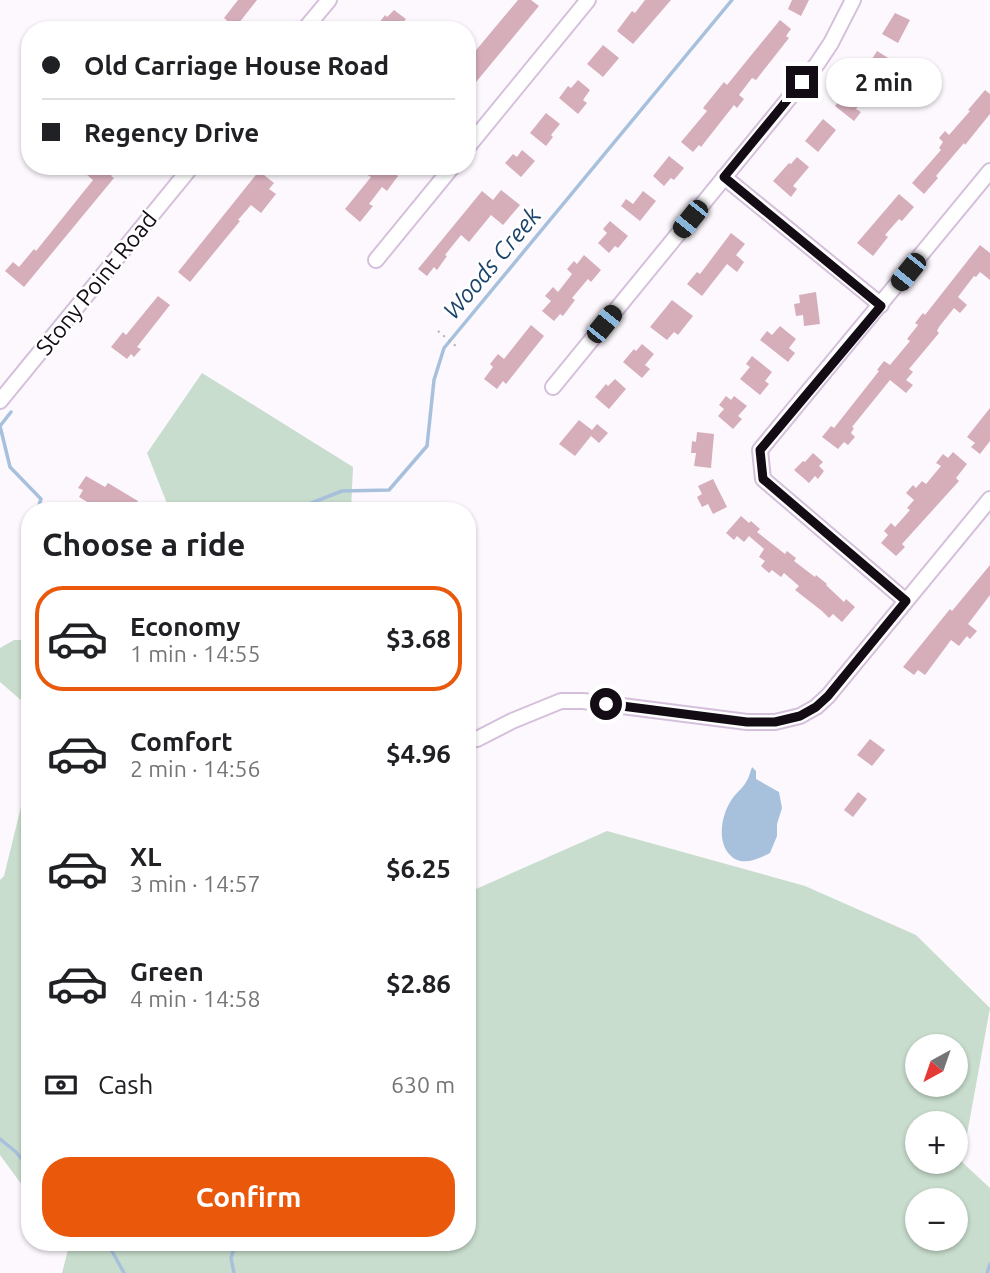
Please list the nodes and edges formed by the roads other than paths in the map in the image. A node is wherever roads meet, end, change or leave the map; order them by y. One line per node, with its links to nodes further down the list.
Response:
1 (328, 0): 4 (street)
2 (588, 0): 5 (street)
3 (853, 0): 9 (street)
4 (311, 21)
5 (476, 137)
6 (990, 171): 11 (street)
7 (185, 175): 13 (street, Stony Point Road)
8 (446, 175): 10 (street)
9 (724, 177): 11 (street); 12 (street)
10 (376, 260)
11 (881, 306): 15 (street)
12 (553, 387)
13 (0, 401)
14 (990, 499): 15 (street)
15 (906, 601): 16 (street)
16 (476, 739)

